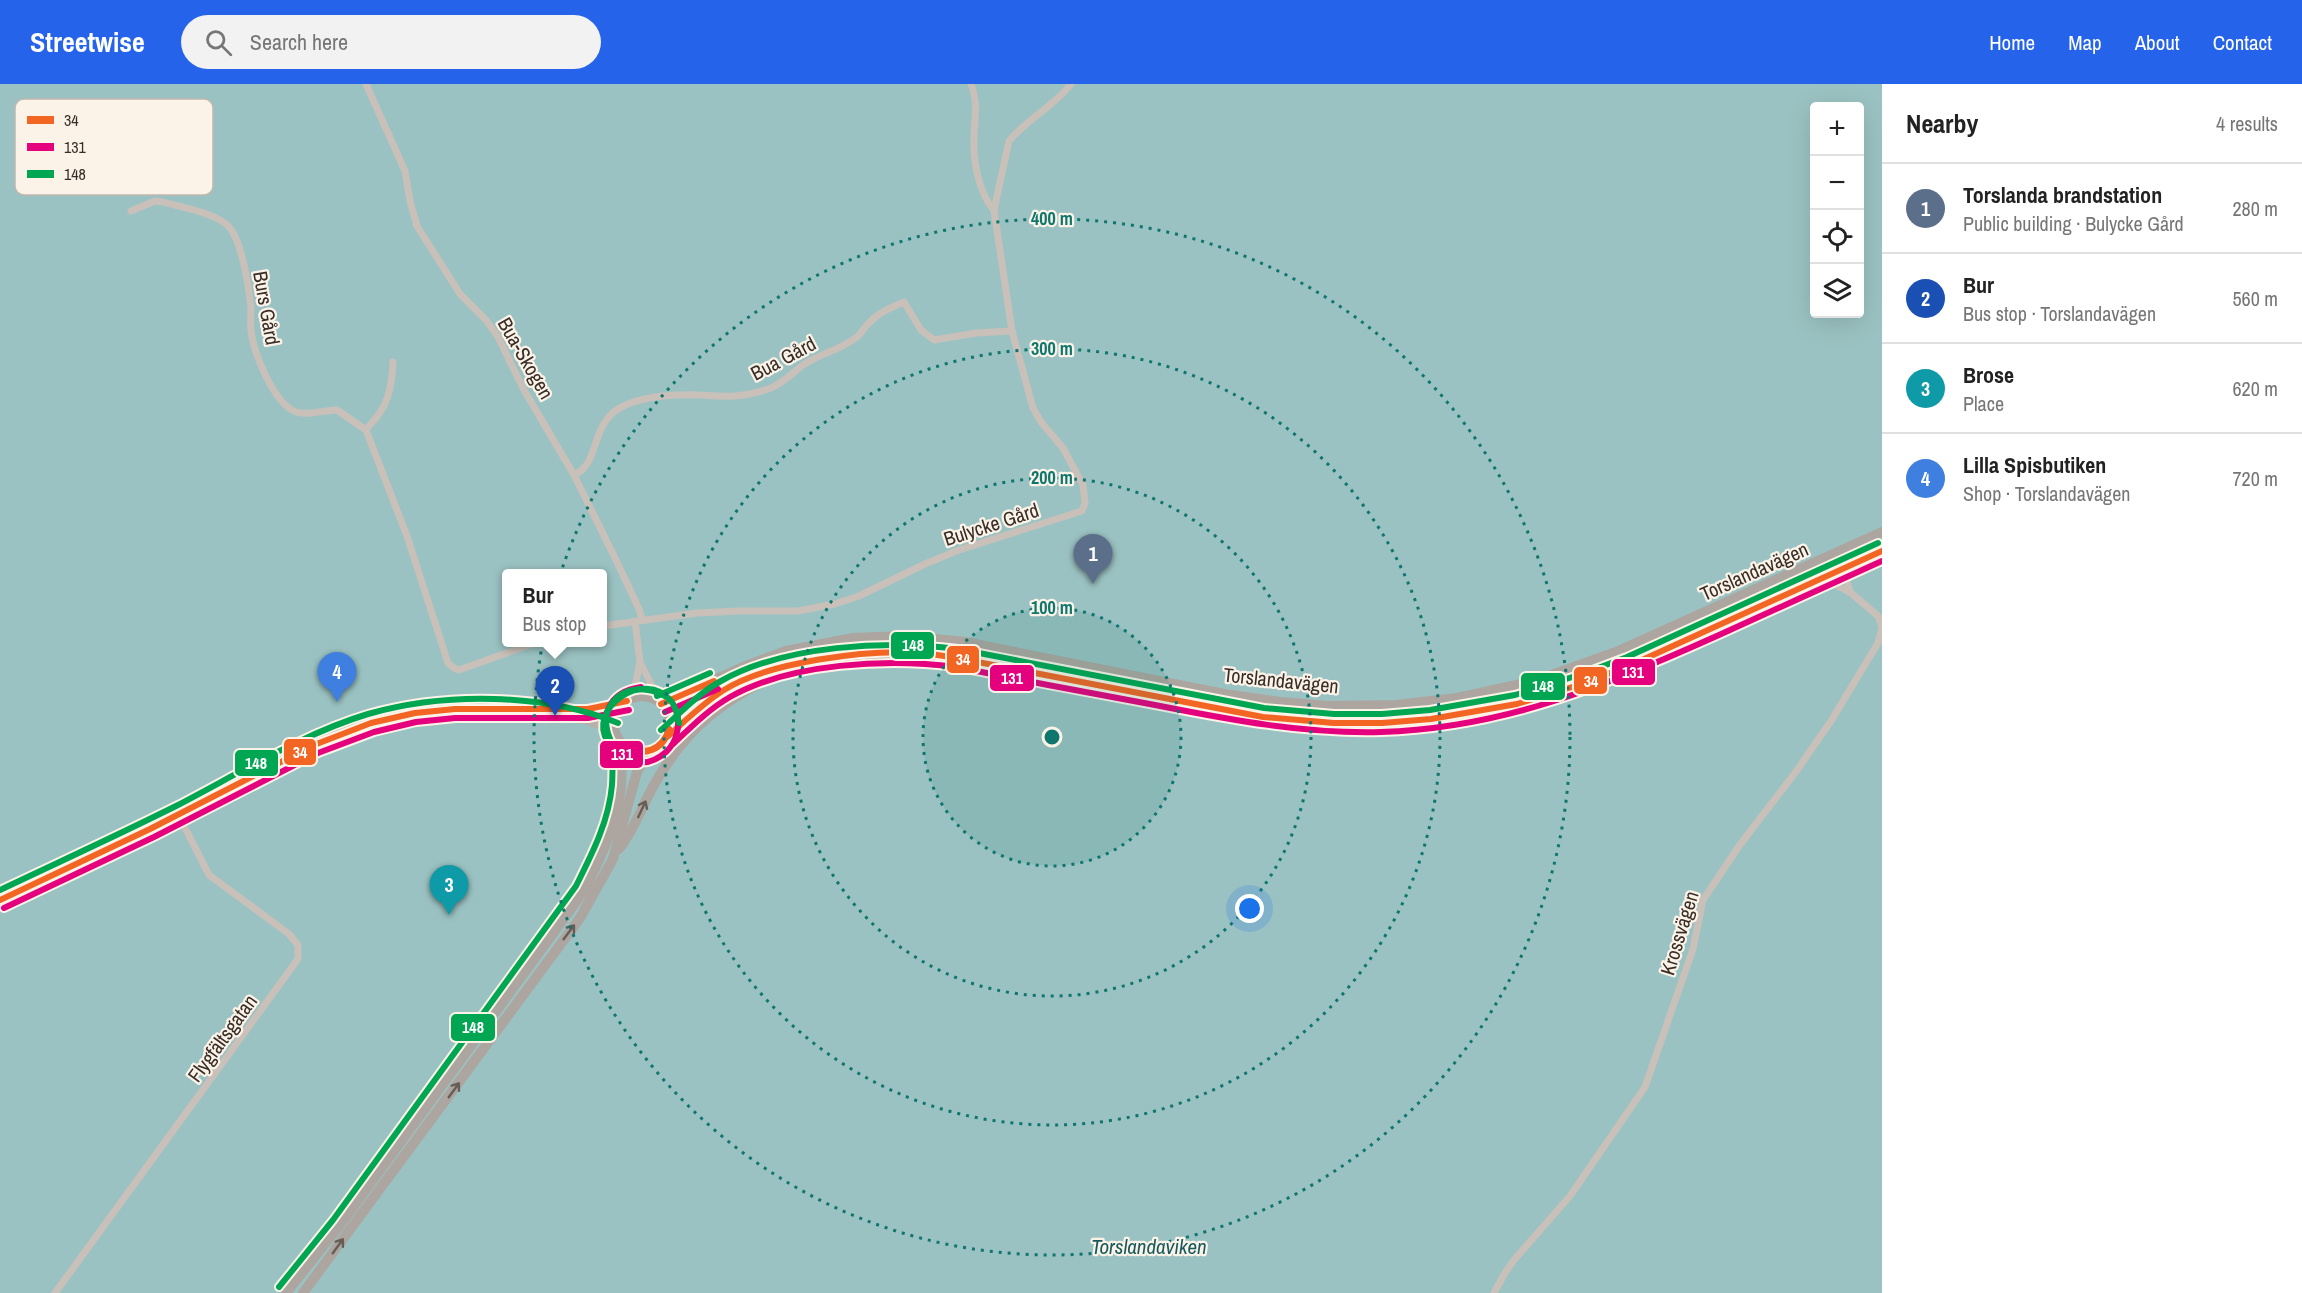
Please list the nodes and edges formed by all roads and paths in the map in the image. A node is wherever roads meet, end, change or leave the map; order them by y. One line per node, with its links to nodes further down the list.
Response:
1 (366, 84): 9 (street, Bua-Skogen)
2 (971, 84): 4 (street, Bulycke Gård)
3 (1071, 84): 4 (street, Bulycke Gård)
4 (994, 210): 6 (street, Bulycke Gård)
5 (131, 211): 8 (street, Burs Gård)
6 (1012, 331): 9 (street, Bua Gård); 15 (street, Bulycke Gård)
7 (393, 362): 8 (street)
8 (366, 430): 17 (street)
9 (574, 475): 15 (street, Bua-Skogen)
10 (1882, 532): 21 (main road, Torslandavägen)
11 (1882, 551): 12 (main road, Torslandavägen)
12 (1854, 564): 13 (main road, Torslandavägen); 14 (street)
13 (1816, 581): 14 (street, Krossvägen); 19 (main road, Torslandavägen)
14 (1851, 593): 35 (street, Krossvägen)
15 (639, 620): 16 (street); 18 (street)
16 (607, 625)
17 (523, 647)
18 (640, 662): 20 (street); 21 (street)
19 (809, 663): 24 (main road, Torslandavägen); 28 (main road, Torslandavägen, one-way to 19)
20 (630, 699): 21 (main road, Torslandavägen); 22 (street, Torslandavägen); 23 (main road)
21 (657, 701): 24 (main road)
22 (525, 710): 23 (street, Torslandavägen); 27 (street, Torslandavägen)
23 (615, 731): 25 (main road)
24 (667, 737): 26 (main road, Torslandavägen)
25 (622, 744): 26 (main road); 33 (main road)
26 (648, 752): 28 (main road)
27 (178, 814): 29 (street, Torslandavägen); 32 (street, Flygfältsgatan)
28 (615, 855): 34 (main road, one-way to 28)
29 (83, 860): 30 (street, Torslandavägen); 31 (street, Torslandavägen)
30 (0, 892)
31 (0, 900)
32 (56, 1293)
33 (286, 1293)
34 (303, 1293)
35 (1494, 1293)

